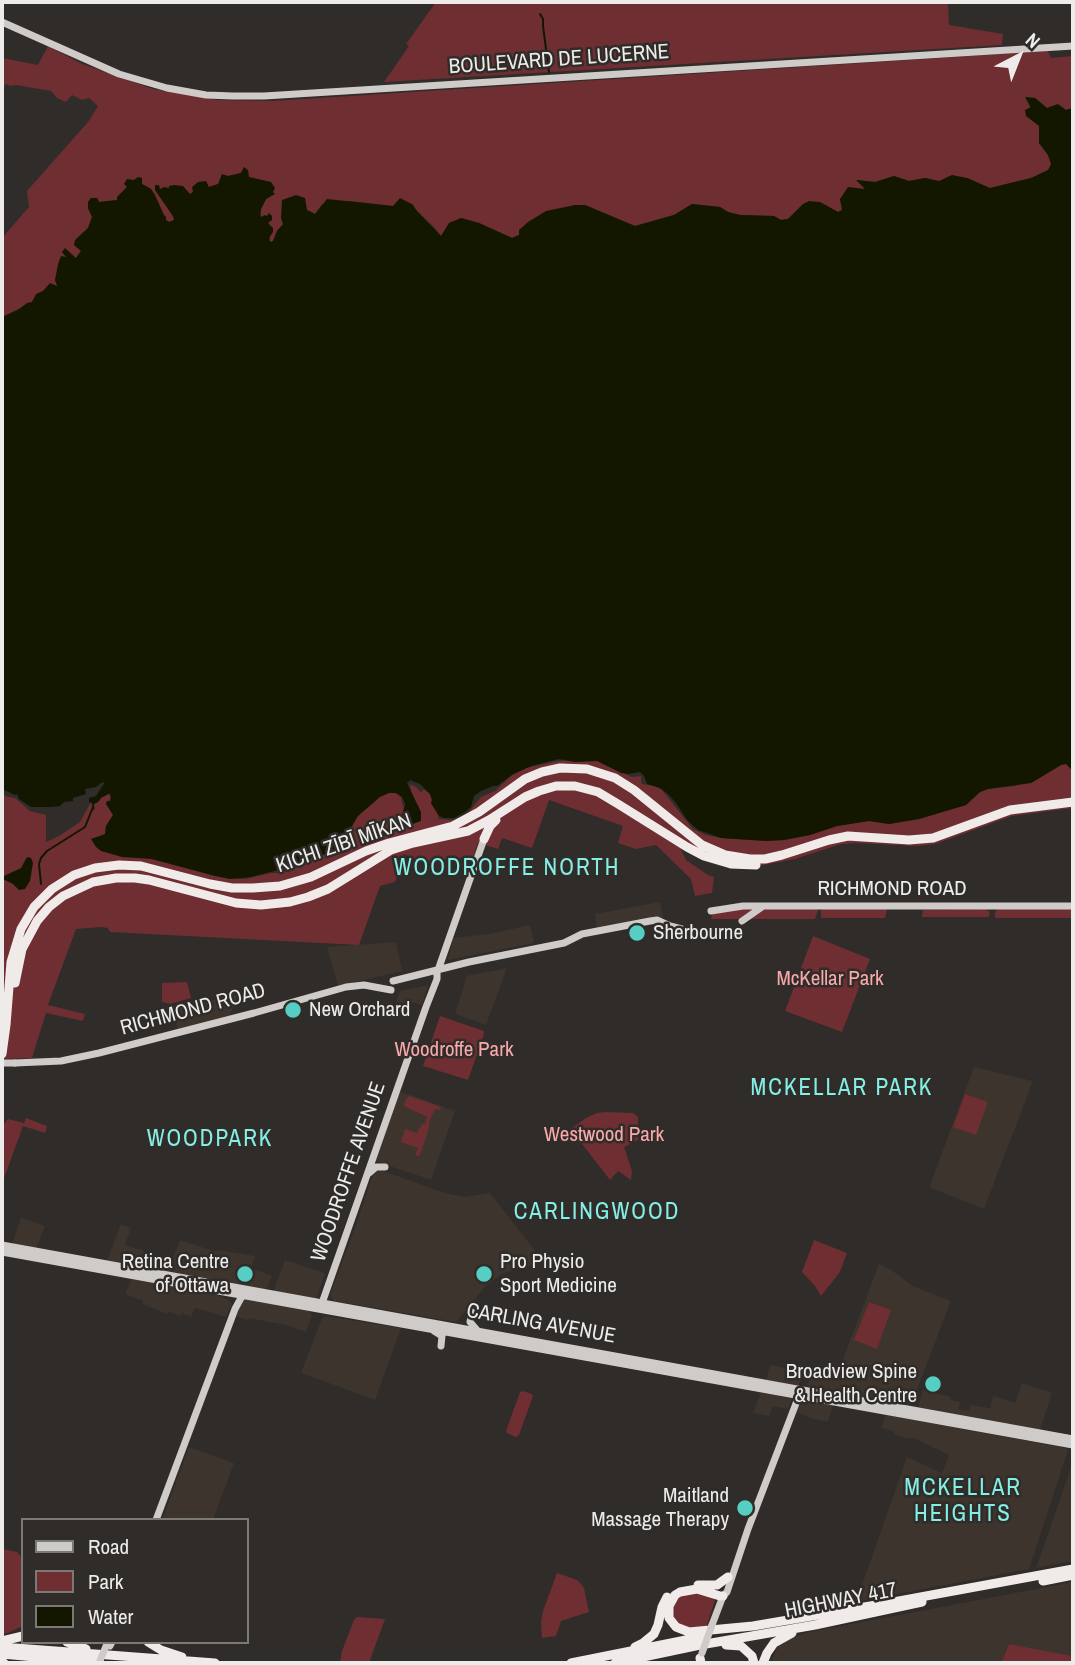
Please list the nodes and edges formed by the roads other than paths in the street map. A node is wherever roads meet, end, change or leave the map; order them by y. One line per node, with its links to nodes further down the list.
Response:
1 (2, 21): 2 (main road, BOULEVARD DE LUCERNE)
2 (1073, 46)
3 (513, 786): 4 (highway, KICHI ZĪBĪ MĪKAN); 8 (highway); 11 (highway, KICHI ZĪBĪ MĪKAN)
4 (634, 790): 6 (highway, KICHI ZĪBĪ MĪKAN); 7 (highway)
5 (532, 794): 7 (highway, KICHI ZĪBĪ MĪKAN); 8 (highway, KICHI ZĪBĪ MĪKAN); 10 (highway)
6 (1073, 804): 7 (highway, KICHI ZĪBĪ MĪKAN)
7 (632, 812)
8 (489, 820): 9 (highway, KICHI ZĪBĪ MĪKAN); 10 (highway)
9 (451, 836): 10 (highway); 12 (highway, KICHI ZĪBĪ MĪKAN)
10 (484, 839): 18 (main road, WOODROFFE AVENUE)
11 (366, 851): 12 (highway); 19 (highway, KICHI ZĪBĪ MĪKAN)
12 (371, 861): 20 (highway, KICHI ZĪBĪ MĪKAN)
13 (763, 906): 14 (main road, RICHMOND ROAD); 15 (main road, RICHMOND ROAD); 16 (main road)
14 (1073, 906)
15 (711, 911)
16 (742, 921)
17 (682, 929): 18 (main road, RICHMOND ROAD)
18 (437, 975): 20 (main road, RICHMOND ROAD, bridge); 22 (main road, WOODROFFE AVENUE)
19 (2, 1054)
20 (2, 1065)
21 (386, 1167): 22 (main road)
22 (366, 1177): 25 (main road, WOODROFFE AVENUE)
23 (2, 1245): 27 (main road, CARLING AVENUE)
24 (2, 1252): 26 (main road, CARLING AVENUE)
25 (327, 1289): 29 (main road, WOODROFFE AVENUE); 30 (main road)
26 (212, 1290): 27 (main road, CARLING AVENUE); 28 (main road)
27 (241, 1292): 28 (main road); 29 (main road, CARLING AVENUE)
28 (235, 1307): 38 (main road)
29 (321, 1307): 30 (main road, CARLING AVENUE); 32 (main road, CARLING AVENUE)
30 (353, 1308): 32 (main road, CARLING AVENUE)
31 (472, 1312): 33 (main road)
32 (433, 1326): 33 (main road, CARLING AVENUE); 34 (main road); 35 (main road, CARLING AVENUE)
33 (481, 1332): 35 (main road, CARLING AVENUE)
34 (440, 1346)
35 (800, 1392): 36 (main road, CARLING AVENUE); 37 (main road, CARLING AVENUE); 39 (main road)
36 (1073, 1439)
37 (1073, 1445)
38 (157, 1518)
39 (743, 1546): 42 (main road); 45 (main road)
40 (1073, 1569): 43 (highway)
41 (1073, 1575): 43 (highway, HIGHWAY 417)
42 (728, 1577): 44 (highway); 45 (main road)
43 (1026, 1580): 46 (highway, HIGHWAY 417); 47 (highway)
44 (695, 1585): 45 (highway); 55 (highway)
45 (723, 1596): 47 (highway); 54 (main road, bridge)
46 (815, 1625): 54 (highway, HIGHWAY 417); 62 (highway)
47 (753, 1626): 55 (highway)
48 (21, 1637): 49 (highway)
49 (2, 1644): 52 (highway)
50 (72, 1644): 52 (highway)
51 (151, 1644): 56 (highway)
52 (109, 1646): 56 (highway); 57 (main road, bridge)
53 (2, 1654): 57 (highway)
54 (700, 1656): 60 (highway, HIGHWAY 417); 61 (highway)
55 (598, 1658): 59 (highway)
56 (204, 1662): 58 (highway)
57 (101, 1663)
58 (215, 1663)
59 (571, 1663)
60 (615, 1663)
61 (754, 1663)
62 (764, 1663)

